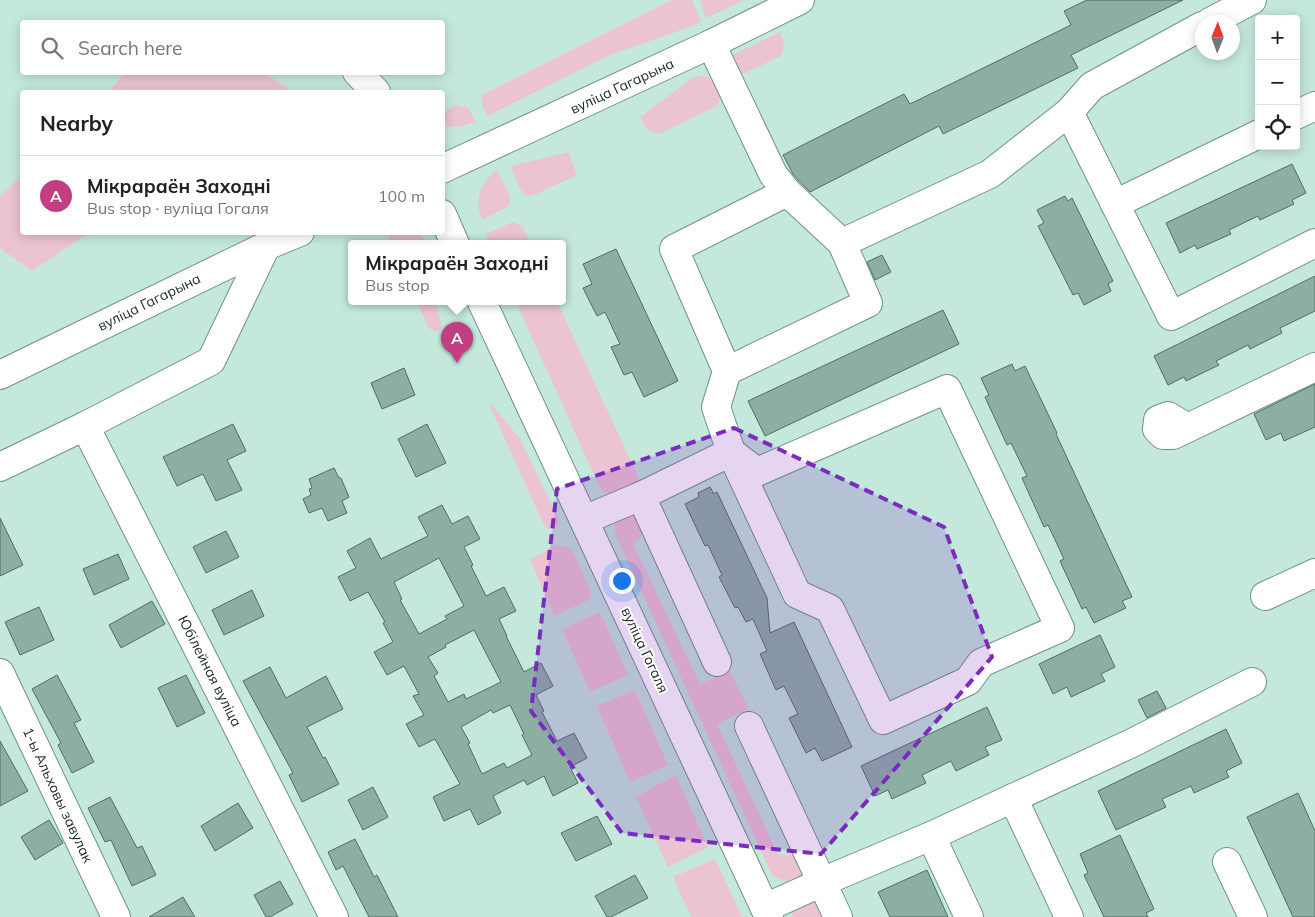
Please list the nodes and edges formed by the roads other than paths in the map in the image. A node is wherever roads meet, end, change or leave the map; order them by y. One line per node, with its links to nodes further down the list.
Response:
1 (800, 0): 5 (street, вуліца Гагарына)
2 (1252, 0): 3 (street)
3 (1223, 15)
4 (1195, 30): 9 (street)
5 (711, 44): 12 (street, вуліца Гагарына); 13 (street)
6 (360, 75): 7 (street)
7 (374, 90)
8 (1315, 106): 10 (street)
9 (1069, 112): 14 (street); 18 (street)
10 (1300, 113)
11 (1255, 136): 14 (street)
12 (445, 168)
13 (787, 192): 18 (street); 23 (street)
14 (1115, 204): 19 (street)
15 (445, 221): 17 (street)
16 (293, 235): 20 (street, вуліца Гагарына)
17 (453, 240)
18 (842, 243): 23 (street)
19 (1315, 243)
20 (266, 246): 24 (street, вуліца Гагарына); 25 (street)
21 (483, 305): 30 (street, вуліца Гогаля)
22 (1315, 367): 26 (street)
23 (727, 371): 27 (street)
24 (0, 375)
25 (85, 426): 28 (street); 43 (street, Юбілейная вуліца)
26 (1188, 428)
27 (731, 452): 27 (street); 29 (street)
28 (0, 467)
29 (641, 496): 30 (street); 33 (street)
30 (584, 520): 41 (street, вуліца Гогаля)
31 (1315, 573): 32 (street)
32 (1265, 596)
33 (717, 662)
34 (0, 673): 42 (street, 1-ы Альховы завулак)
35 (1252, 682): 37 (street)
36 (749, 726): 40 (street)
37 (1013, 798): 38 (street); 46 (street)
38 (931, 836): 40 (street); 45 (street)
39 (1227, 862): 47 (street)
40 (822, 882): 41 (street); 44 (street)
41 (767, 913)
42 (116, 917)
43 (334, 917)
44 (838, 917)
45 (969, 917)
46 (1068, 917)
47 (1253, 917)

